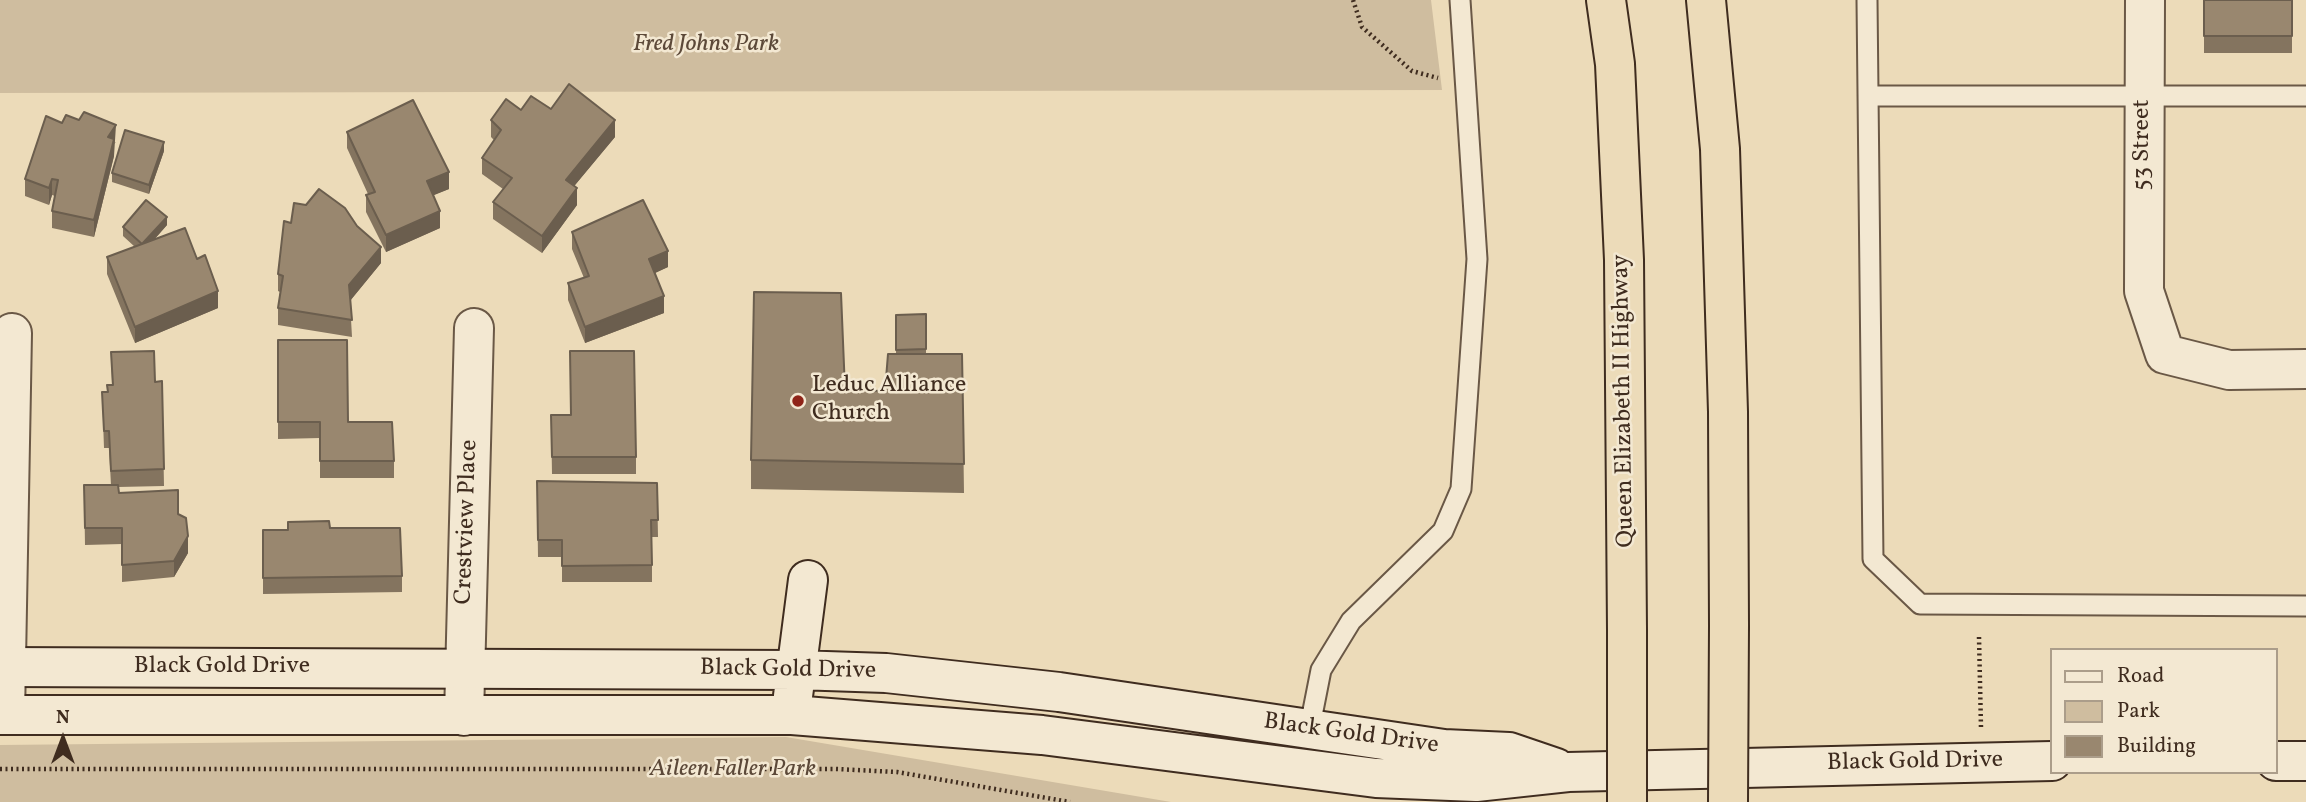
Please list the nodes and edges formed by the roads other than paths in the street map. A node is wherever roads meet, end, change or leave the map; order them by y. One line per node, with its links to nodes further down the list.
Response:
1 (1460, 0): 20 (lane)
2 (1606, 0): 26 (highway, Queen Elizabeth II Highway, bridge)
3 (1706, 0): 27 (highway, bridge)
4 (1867, 0): 6 (lane)
5 (2145, 0): 8 (main road, 53 Street)
6 (1868, 96): 8 (lane); 13 (lane)
7 (2306, 96): 8 (lane)
8 (2144, 97): 11 (main road, 53 Street)
9 (474, 328): 15 (main road, Crestview Place)
10 (12, 333): 14 (main road)
11 (2306, 369)
12 (808, 580): 16 (main road)
13 (2306, 606)
14 (3, 667): 15 (main road, Black Gold Drive); 17 (main road)
15 (464, 670): 16 (main road, Black Gold Drive); 19 (main road, Crestview Place)
16 (796, 670): 18 (main road); 20 (main road, Black Gold Drive)
17 (3, 715): 19 (main road, Black Gold Drive)
18 (792, 715): 19 (main road, Black Gold Drive); 24 (main road, Black Gold Drive)
19 (464, 716)
20 (1309, 728): 24 (lane); 25 (main road, Black Gold Drive)
21 (2050, 761): 25 (main road, Black Gold Drive)
22 (2278, 761): 23 (main road)
23 (2306, 761)
24 (1305, 768): 25 (main road, Black Gold Drive)
25 (1568, 772)
26 (1627, 802)
27 (1728, 802)

